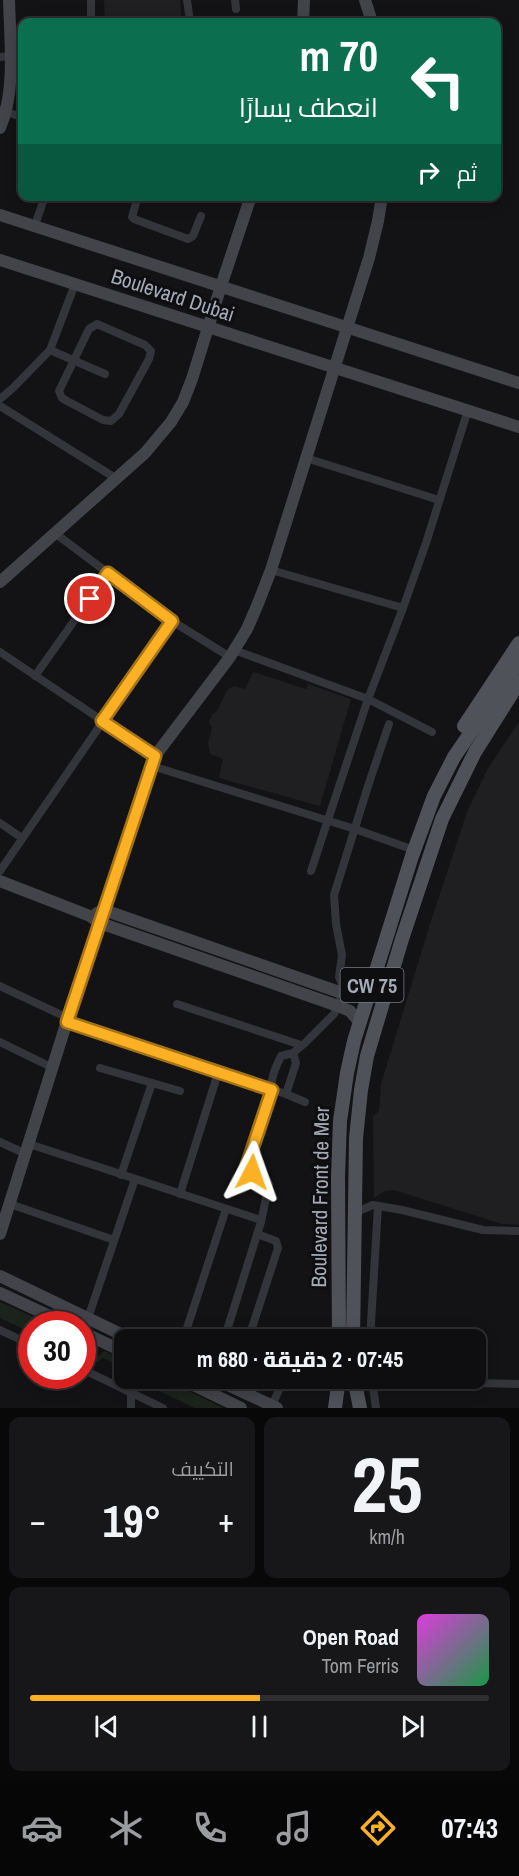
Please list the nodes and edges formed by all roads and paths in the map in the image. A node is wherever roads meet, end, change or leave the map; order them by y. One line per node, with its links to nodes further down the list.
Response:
1 (9, 0): 10 (main road)
2 (91, 0): 6 (street)
3 (187, 0): 7 (street)
4 (304, 0): 8 (main road)
5 (365, 0): 9 (main road)
6 (91, 18)
7 (189, 18)
8 (303, 18)
9 (371, 18)
10 (11, 56): 11 (main road)
11 (3, 111): 12 (street); 13 (main road)
12 (18, 116)
13 (0, 128)
14 (43, 201): 20 (street)
15 (136, 201): 19 (street)
16 (249, 201): 23 (main road)
17 (381, 201): 25 (main road)
18 (0, 215): 20 (main road)
19 (201, 216)
20 (35, 225): 23 (main road)
21 (0, 260): 22 (main road, Boulevard Dubai)
22 (75, 284): 24 (main road, Boulevard Dubai); 26 (street)
23 (221, 286): 24 (main road); 25 (main road)
24 (209, 327): 28 (main road, Boulevard Dubai); 36 (main road)
25 (346, 327): 28 (main road); 30 (main road)
26 (50, 350): 27 (street); 31 (street)
27 (74, 360): 27 (street); 29 (street)
28 (334, 366): 33 (main road, Boulevard Dubai); 35 (main road)
29 (105, 374)
30 (519, 382)
31 (0, 399)
32 (0, 406): 36 (street)
33 (468, 410): 34 (main road, Boulevard Dubai); 37 (street)
34 (519, 427)
35 (306, 458): 37 (street); 39 (main road)
36 (117, 479): 38 (main road)
37 (440, 500): 42 (street)
38 (56, 534): 40 (street); 41 (main road)
39 (271, 570): 42 (street); 46 (main road)
40 (108, 573): 43 (street); 48 (street)
41 (0, 582)
42 (403, 608): 51 (street)
43 (172, 621): 46 (street); 52 (street)
44 (519, 643): 57 (main road)
45 (0, 652): 48 (street)
46 (232, 653): 51 (street); 56 (main road)
47 (519, 662): 57 (main road, Boulevard Front de Mer / CW 75)
48 (35, 676): 52 (street)
49 (519, 682): 55 (main road, CW 75)
50 (519, 696): 55 (main road)
51 (368, 699): 54 (street); 58 (street)
52 (102, 721): 56 (street); 61 (street)
53 (389, 724): 60 (street)
54 (432, 732)
55 (475, 752): 94 (main road, CW 75)
56 (154, 761): 58 (street); 66 (main road)
57 (434, 796): 62 (main road, Boulevard Front de Mer / CW 75)
58 (327, 821): 60 (street); 63 (street)
59 (0, 822): 61 (street)
60 (355, 829): 62 (street); 70 (street)
61 (22, 838): 64 (street)
62 (414, 850): 69 (main road, Boulevard Front de Mer / CW 75)
63 (311, 870)
64 (0, 871)
65 (0, 881): 67 (main road)
66 (104, 910): 67 (main road); 70 (main road)
67 (94, 920): 72 (main road); 73 (main road)
68 (0, 986): 73 (street)
69 (371, 990): 70 (main road); 74 (main road, Boulevard Front de Mer / CW 75)
70 (342, 993): 72 (street)
71 (177, 1004): 76 (street)
72 (338, 1006): 74 (main road); 76 (street)
73 (68, 1020): 78 (main road); 80 (street)
74 (360, 1023): 109 (main road, Boulevard Front de Mer / CW 75)
75 (0, 1042): 78 (street)
76 (302, 1045): 77 (street)
77 (293, 1053): 82 (street); 84 (street)
78 (52, 1068): 87 (main road)
79 (100, 1068): 81 (street)
80 (218, 1073): 82 (street); 90 (street)
81 (152, 1083): 83 (street); 88 (street)
82 (272, 1090): 84 (street); 95 (street)
83 (180, 1091)
84 (285, 1094): 85 (street)
85 (305, 1102)
86 (0, 1142): 87 (street)
87 (28, 1149): 88 (street); 91 (main road)
88 (121, 1175): 89 (street)
89 (135, 1179): 90 (street); 99 (street)
90 (180, 1194): 93 (street)
91 (10, 1204): 97 (main road); 99 (street)
92 (378, 1206): 94 (street); 96 (street); 111 (street)
93 (226, 1209): 95 (street); 106 (street)
94 (356, 1212): 110 (main road, CW 75)
95 (261, 1220): 98 (street)
96 (519, 1231)
97 (0, 1234)
98 (257, 1234): 107 (street); 108 (street)
99 (114, 1240): 104 (street)
100 (0, 1276): 103 (main road)
101 (0, 1293): 102 (main road)
102 (39, 1311)
103 (73, 1311)
104 (90, 1311)
105 (96, 1322): 113 (main road)
106 (187, 1329)
107 (228, 1329)
108 (252, 1329)
109 (339, 1329)
110 (353, 1329)
111 (371, 1329)
112 (0, 1330): 114 (street)
113 (114, 1331)
114 (18, 1338)
115 (96, 1339): 116 (main road)
116 (114, 1347)
117 (96, 1376): 126 (street)
118 (486, 1383): 119 (street)
119 (519, 1384)
120 (202, 1389): 130 (main road)
121 (235, 1389): 127 (main road)
122 (280, 1389): 127 (street)
123 (338, 1389): 131 (main road)
124 (356, 1389): 132 (main road)
125 (373, 1389): 133 (street)
126 (131, 1392): 128 (street); 129 (street)
127 (274, 1407)
128 (131, 1408)
129 (163, 1408)
130 (241, 1408)
131 (335, 1408)
132 (360, 1408)
133 (376, 1408)

